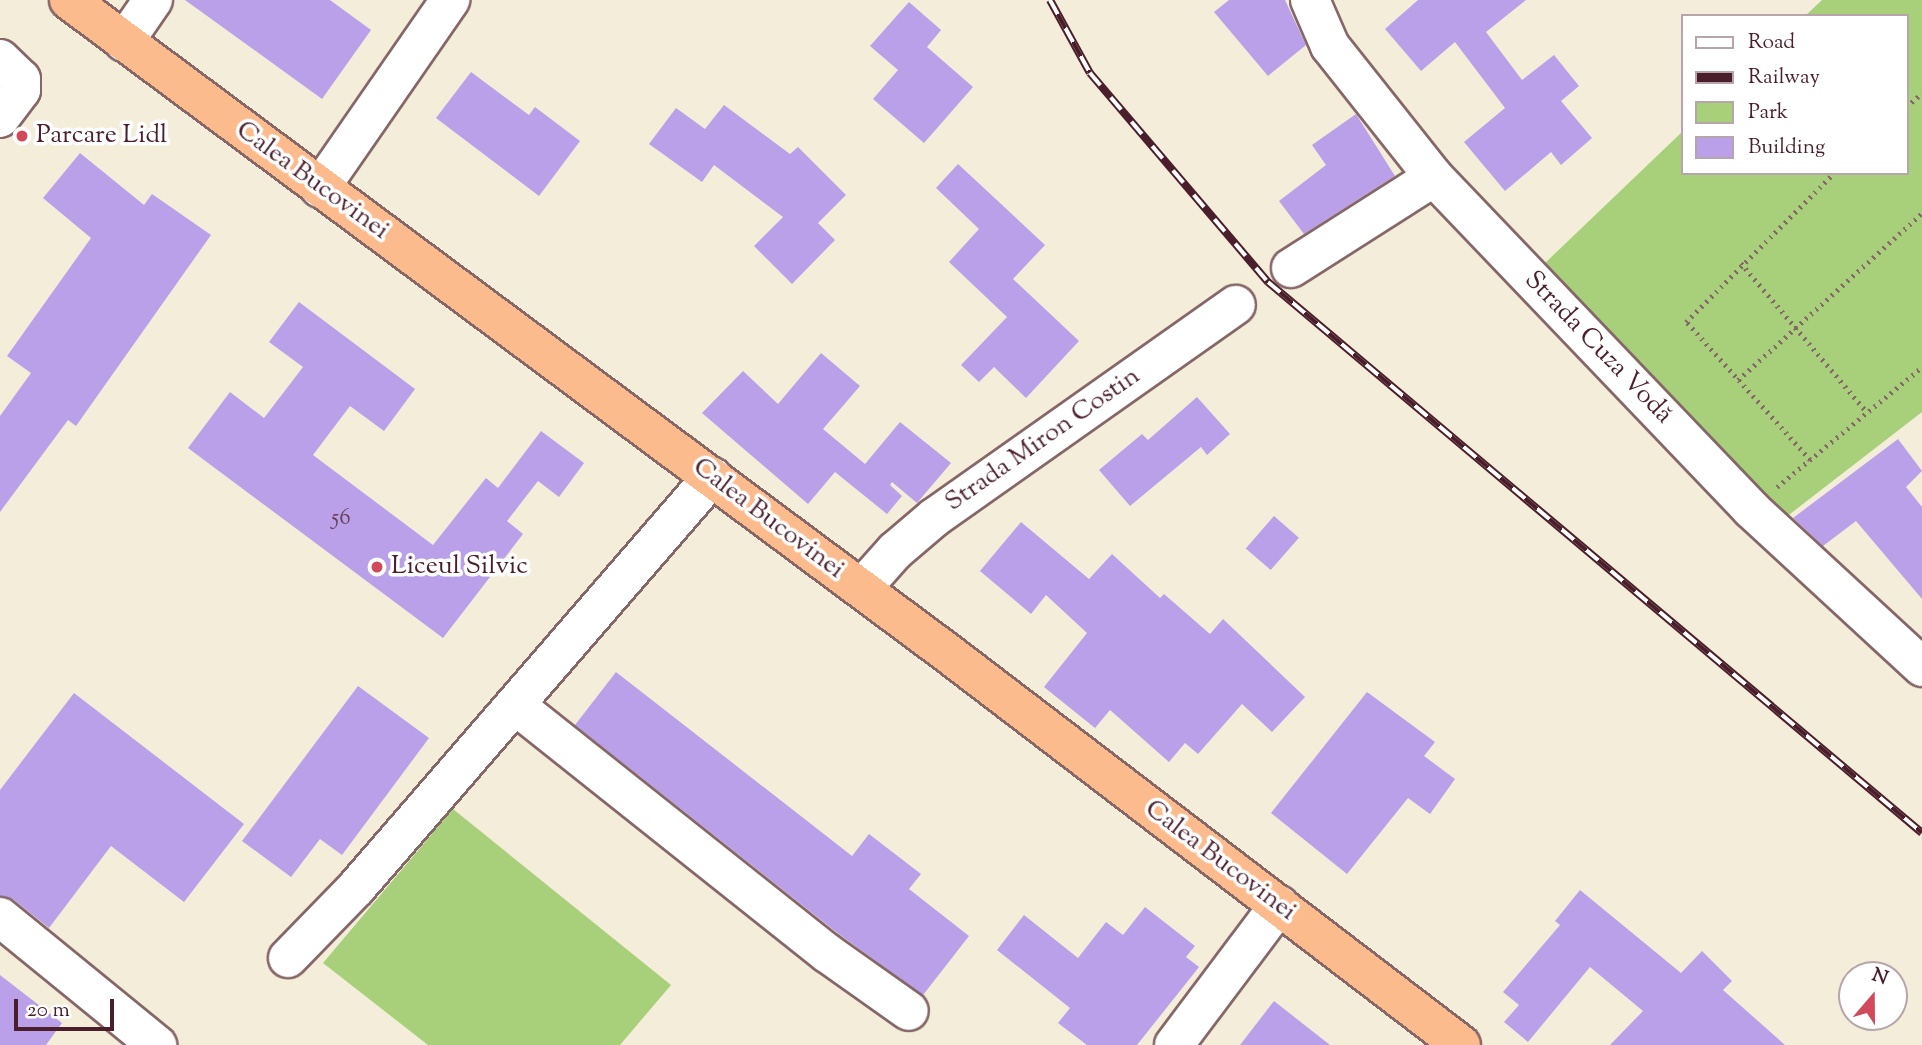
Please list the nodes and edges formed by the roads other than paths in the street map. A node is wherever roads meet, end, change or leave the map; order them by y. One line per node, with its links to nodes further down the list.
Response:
1 (69, 0): 5 (highway, Calea Bucovinei)
2 (153, 0): 5 (street)
3 (450, 0): 9 (street)
4 (1310, 0): 8 (street, Strada Cuza Vodă)
5 (124, 42): 9 (highway, Calea Bucovinei)
6 (0, 58): 7 (street)
7 (0, 118)
8 (1434, 177): 10 (street); 14 (street, Strada Cuza Vodă)
9 (320, 188): 12 (highway, Calea Bucovinei)
10 (1291, 268)
11 (1236, 305): 13 (street, Strada Miron Costin)
12 (712, 477): 13 (highway, Calea Bucovinei); 15 (street)
13 (862, 588): 16 (highway, Calea Bucovinei)
14 (1922, 667)
15 (515, 705): 18 (street); 19 (street)
16 (1279, 905): 21 (street); 22 (highway, Calea Bucovinei)
17 (0, 917): 20 (street)
18 (288, 958)
19 (909, 1011)
20 (157, 1044)
21 (1174, 1045)
22 (1461, 1045)

